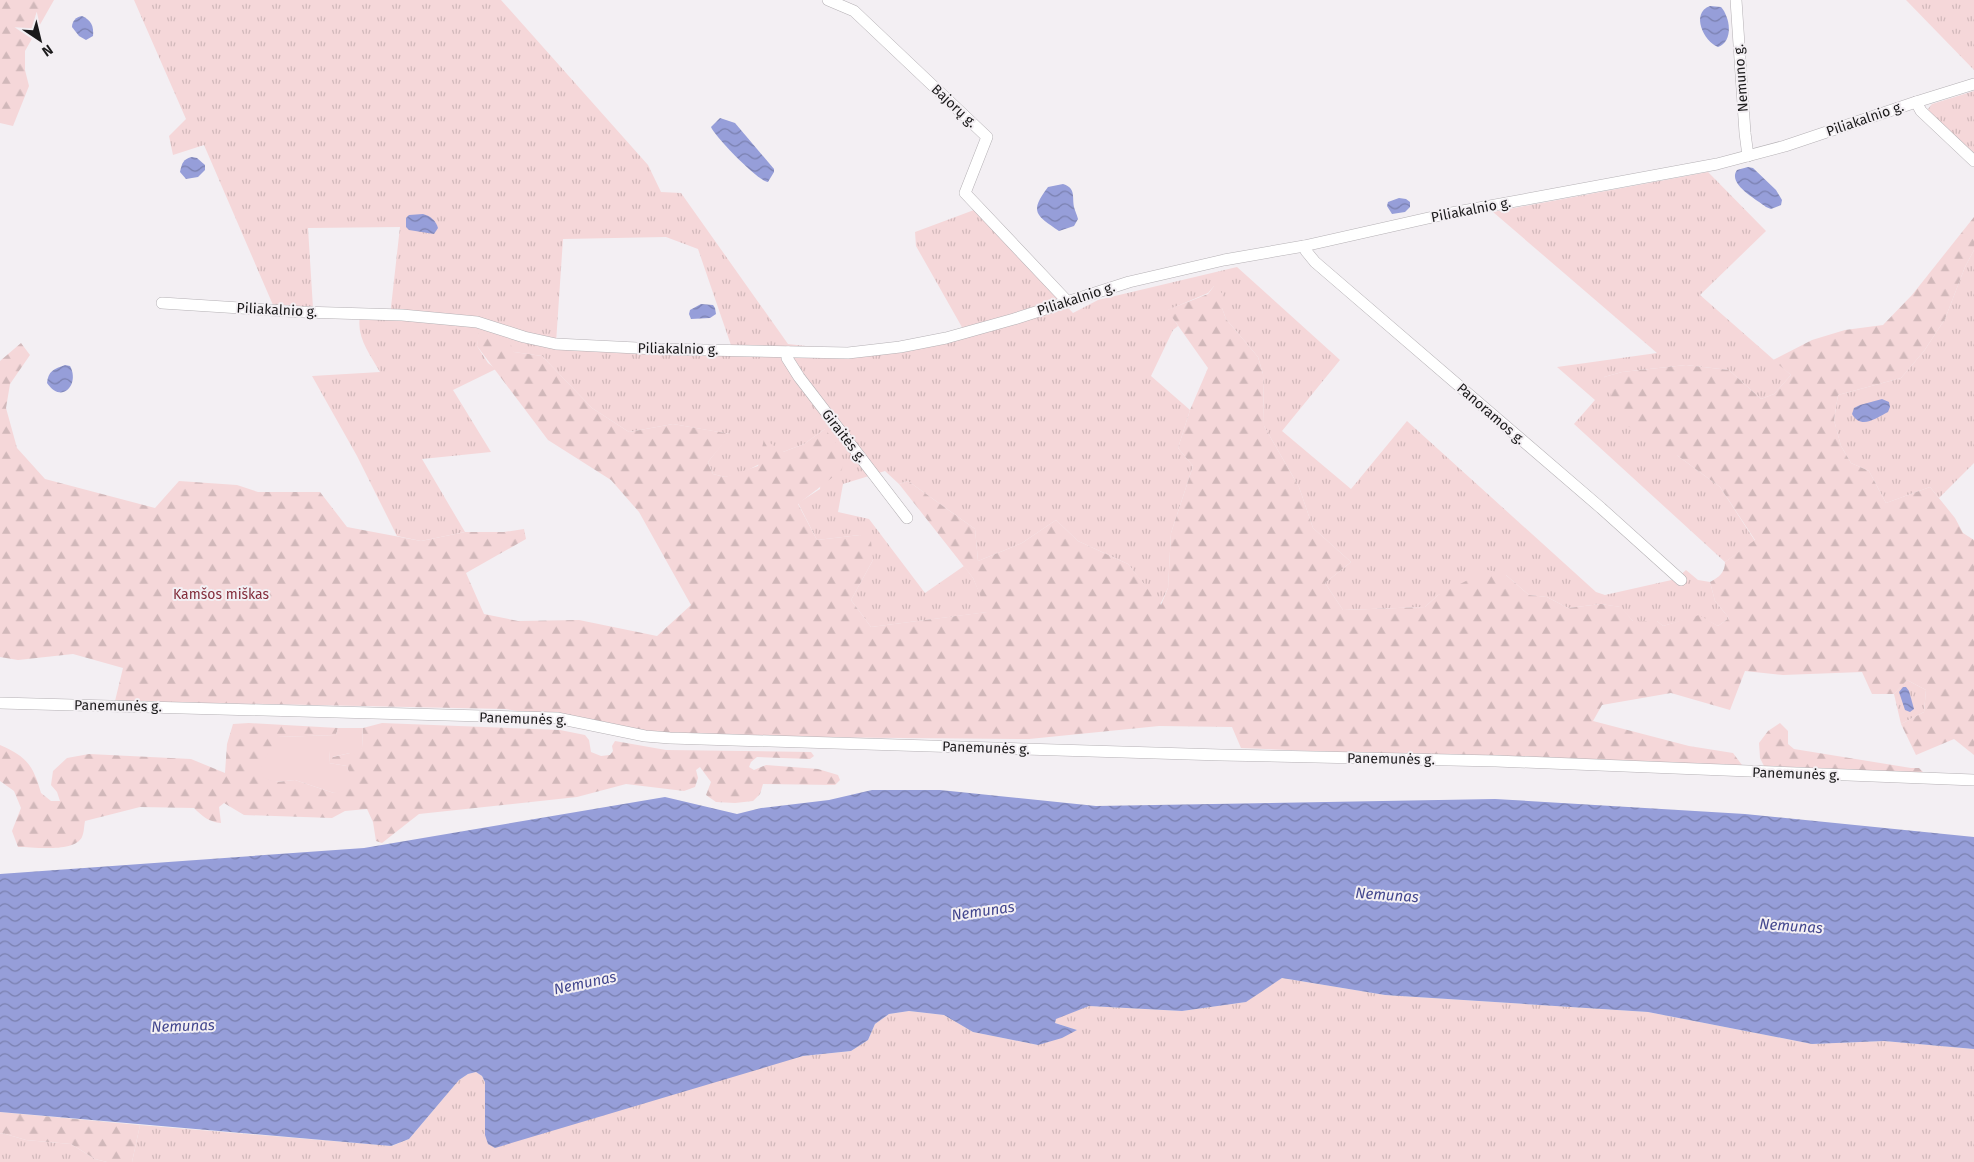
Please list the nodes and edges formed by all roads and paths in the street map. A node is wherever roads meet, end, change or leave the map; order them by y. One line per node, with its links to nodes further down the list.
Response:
1 (828, 0): 8 (street, Bajorų g.)
2 (1736, 0): 5 (street, Nemuno g.)
3 (1974, 84): 4 (street, Piliakalnio g.)
4 (1916, 102): 5 (street, Piliakalnio g.); 6 (street)
5 (1748, 156): 7 (street, Piliakalnio g.)
6 (1974, 161)
7 (1304, 246): 8 (street, Piliakalnio g.); 12 (street, Panoramos g.)
8 (1068, 302): 10 (street, Piliakalnio g.)
9 (162, 303): 10 (street, Piliakalnio g.)
10 (788, 352): 11 (street, Giraitės g.)
11 (907, 518)
12 (1681, 580)
13 (0, 704): 14 (street, Panemunės g.)
14 (1974, 780)

